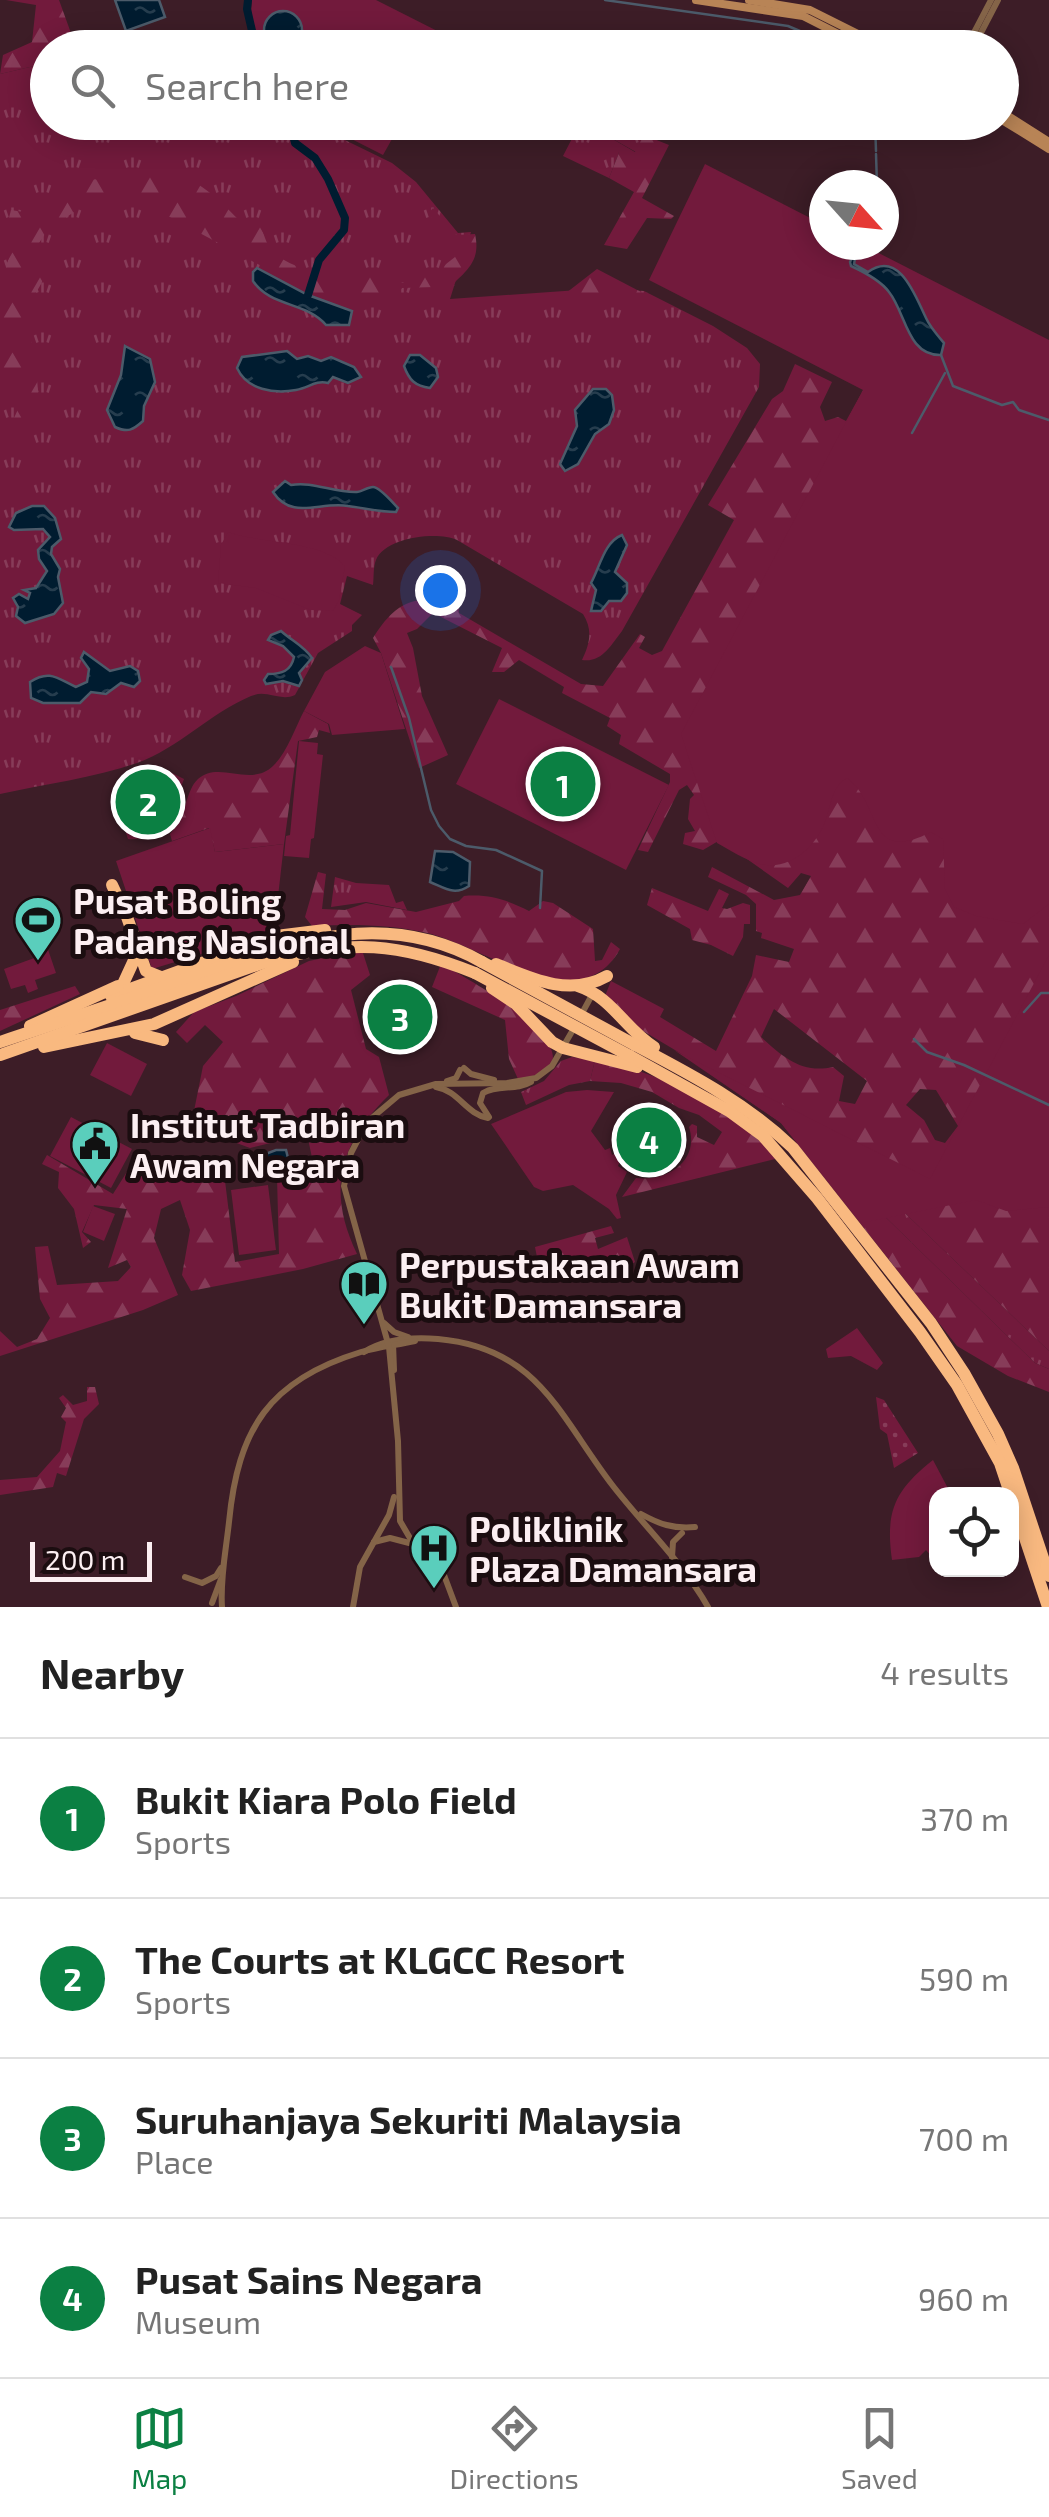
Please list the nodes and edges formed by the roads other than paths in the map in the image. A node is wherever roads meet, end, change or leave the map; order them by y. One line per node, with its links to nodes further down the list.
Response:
1 (696, 0): 4 (main road)
2 (750, 0): 5 (main road)
3 (994, 0): 6 (street)
4 (831, 30)
5 (850, 30)
6 (979, 30)
7 (1019, 124): 9 (main road)
8 (1019, 129): 9 (main road)
9 (1049, 145)
10 (112, 885): 17 (highway)
11 (357, 932): 15 (highway); 17 (highway); 24 (highway)
12 (334, 948): 14 (highway); 21 (highway); 27 (highway)
13 (135, 958): 18 (highway)
14 (438, 958): 15 (highway); 25 (highway)
15 (476, 964): 19 (highway); 26 (highway, bridge)
16 (141, 976): 18 (highway)
17 (161, 977): 22 (highway)
18 (123, 984): 22 (highway)
19 (578, 986): 20 (highway); 20 (highway)
20 (599, 994): 25 (street); 32 (highway)
21 (192, 1008): 23 (highway); 23 (highway)
22 (30, 1026): 24 (highway)
23 (118, 1032): 27 (highway)
24 (0, 1041)
25 (562, 1050): 29 (street); 34 (highway)
26 (632, 1051): 32 (highway); 34 (highway)
27 (0, 1056)
28 (462, 1071): 30 (street); 31 (street); 33 (street)
29 (536, 1078): 30 (street); 33 (street)
30 (499, 1083): 31 (street)
31 (458, 1084): 33 (street)
32 (710, 1084): 40 (highway)
33 (432, 1085): 35 (street)
34 (709, 1100): 57 (highway)
35 (382, 1321): 36 (street); 37 (street); 38 (street)
36 (415, 1339): 37 (street); 39 (street); 42 (street)
37 (391, 1344): 38 (street); 39 (street)
38 (368, 1350): 39 (street); 49 (street)
39 (393, 1368): 41 (street)
40 (998, 1434): 47 (highway); 50 (highway)
41 (397, 1487): 45 (street); 46 (street)
42 (635, 1511): 43 (street); 48 (street)
43 (695, 1527)
44 (682, 1533): 48 (street)
45 (374, 1542): 46 (street); 54 (street)
46 (414, 1544): 55 (street)
47 (1049, 1557)
48 (672, 1558): 56 (street)
49 (224, 1569): 51 (street); 52 (street); 53 (street)
50 (1049, 1576)
51 (185, 1578)
52 (209, 1605): 53 (street)
53 (223, 1607)
54 (353, 1607)
55 (456, 1607)
56 (708, 1607)
57 (1047, 1607)

